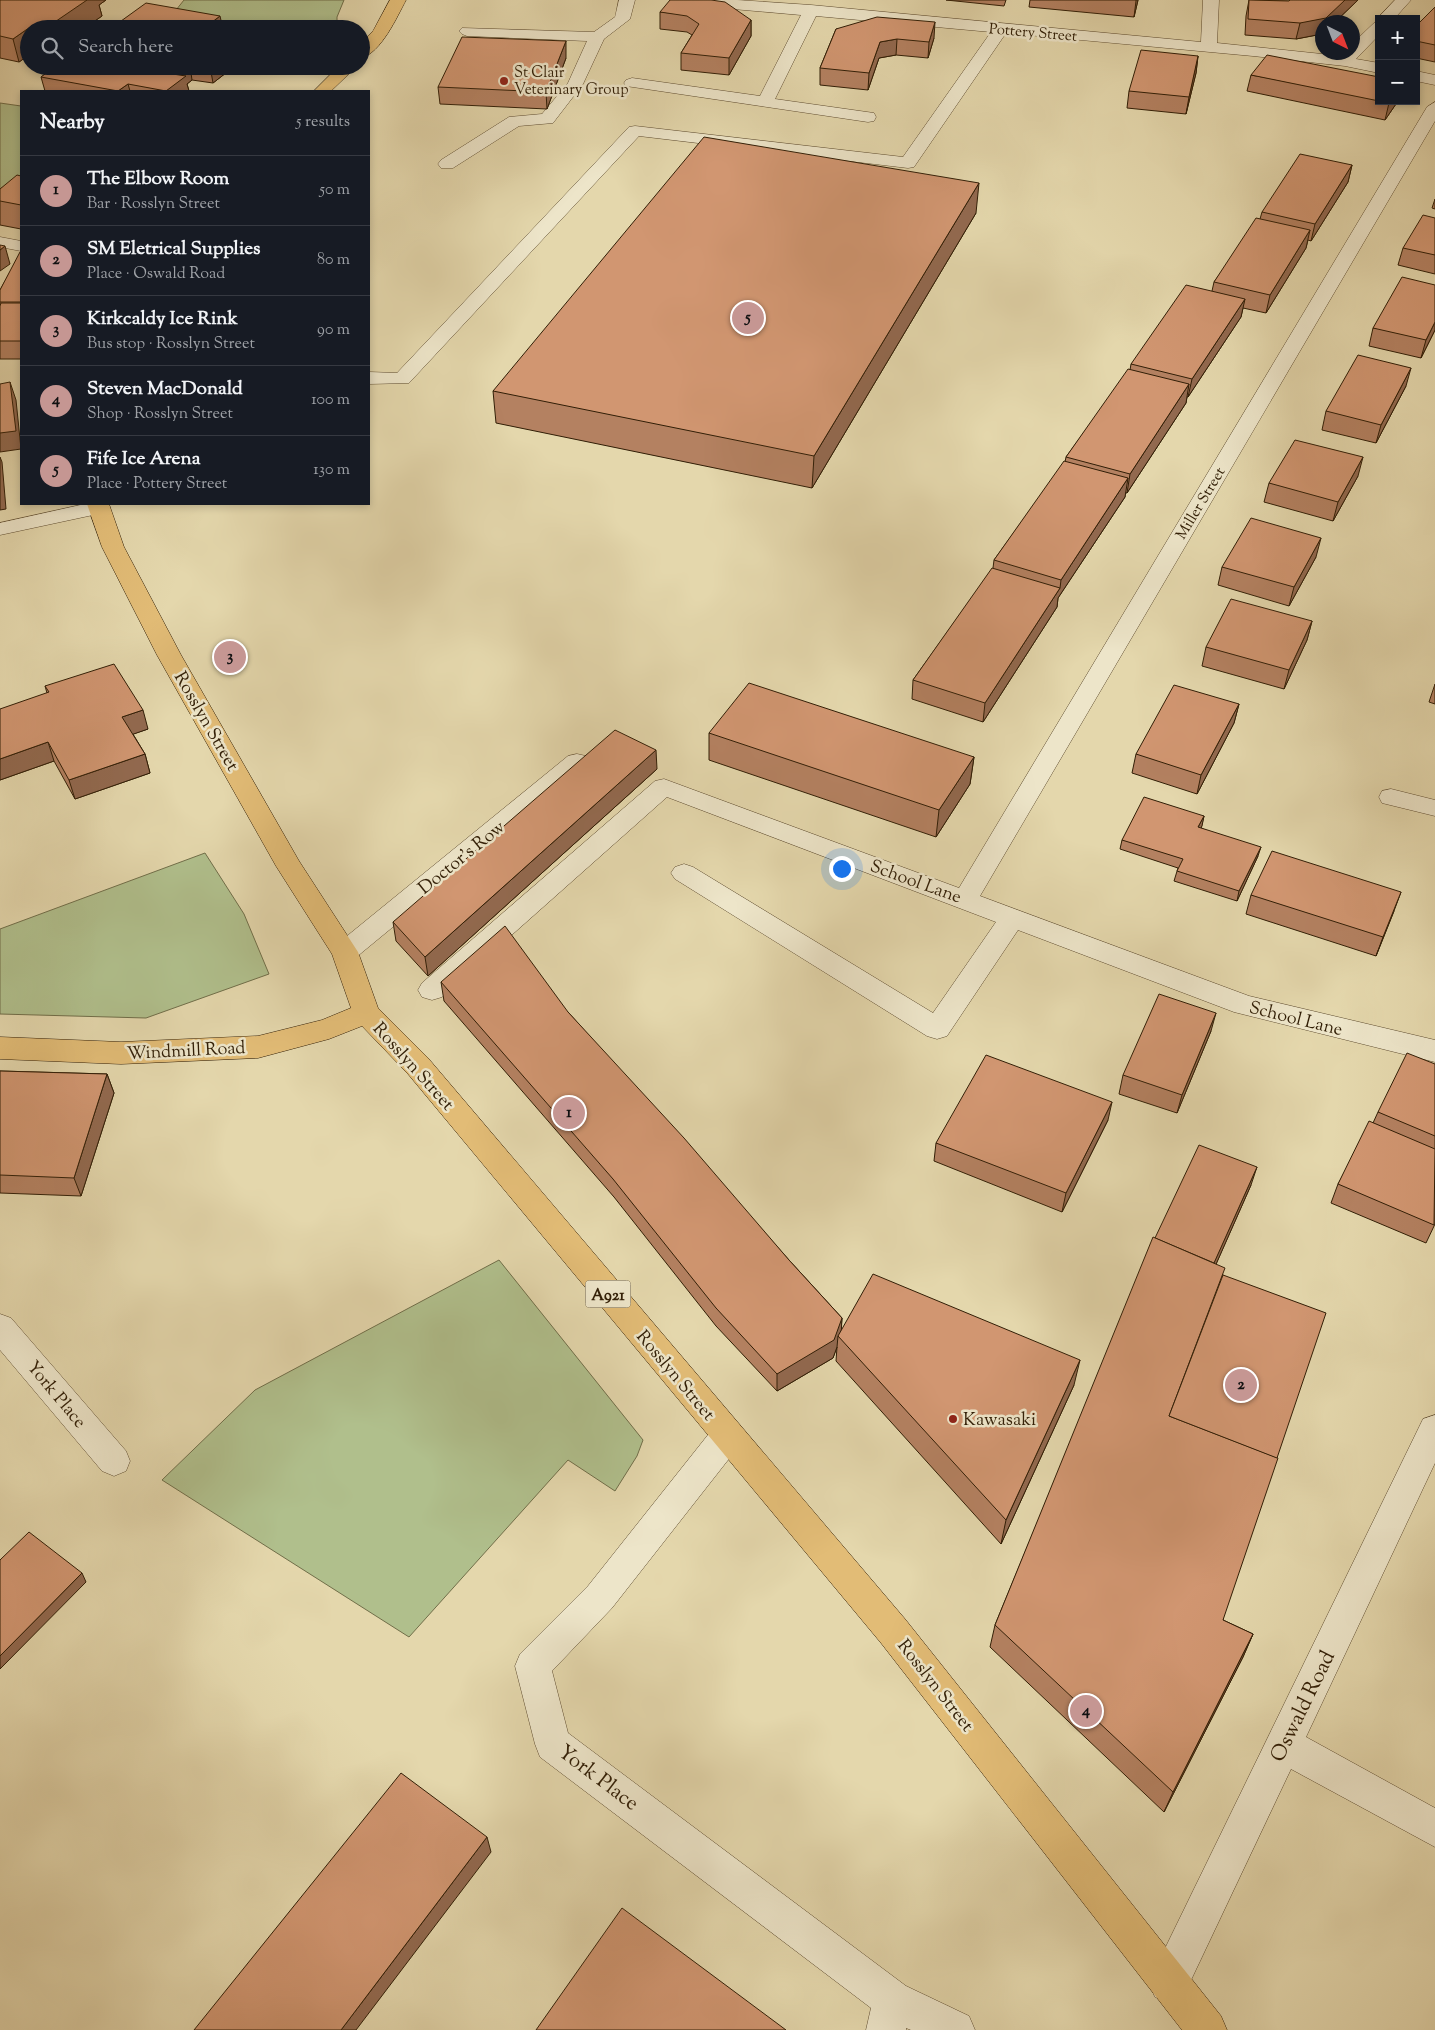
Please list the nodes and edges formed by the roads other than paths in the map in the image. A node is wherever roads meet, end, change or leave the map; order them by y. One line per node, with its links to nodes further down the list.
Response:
1 (398, 0): 12 (main road)
2 (627, 0): 11 (street)
3 (687, 0): 6 (street, Pottery Street)
4 (1211, 0): 13 (street)
5 (1403, 0): 7 (street)
6 (811, 10): 8 (street, Pottery Street); 21 (street)
7 (1389, 15)
8 (1001, 29): 13 (street, Pottery Street); 27 (street)
9 (1375, 30): 14 (street)
10 (467, 31): 11 (street)
11 (597, 37): 24 (street)
12 (370, 43)
13 (1209, 48): 14 (street, Pottery Street)
14 (1345, 61): 15 (street, Pottery Street)
15 (1375, 67)
16 (339, 75): 20 (main road)
17 (1420, 77): 18 (street)
18 (1435, 80)
19 (632, 83): 21 (street)
20 (323, 90)
21 (765, 102): 23 (street)
22 (1435, 108): 34 (street, Miller Street)
23 (868, 117)
24 (447, 164)
25 (0, 242): 26 (street)
26 (20, 246)
27 (370, 378)
28 (98, 506): 29 (street); 36 (main road, Rosslyn Street / A921)
29 (0, 529)
30 (577, 762): 36 (street, Doctor's Row)
31 (1391, 797): 32 (street)
32 (1435, 808)
33 (684, 873): 35 (street)
34 (965, 899): 35 (street, School Lane); 37 (street, School Lane)
35 (1013, 918): 40 (street, School Lane)
36 (345, 952): 38 (main road, Rosslyn Street / A921)
37 (432, 990)
38 (366, 1013): 39 (main road, Windmill Road); 43 (main road, Rosslyn Street / A921)
39 (0, 1048)
40 (1435, 1051)
41 (0, 1327): 44 (street, York Place)
42 (1435, 1429): 45 (street, Oswald Road)
43 (727, 1436): 47 (main road, Rosslyn Street / A921); 48 (street, York Place)
44 (114, 1461)
45 (1284, 1744): 46 (street); 47 (street, Oswald Road)
46 (1435, 1828)
47 (1169, 1983): 50 (main road, Rosslyn Street / A921)
48 (889, 2015): 49 (street, York Place)
49 (955, 2030)
50 (1207, 2030)

